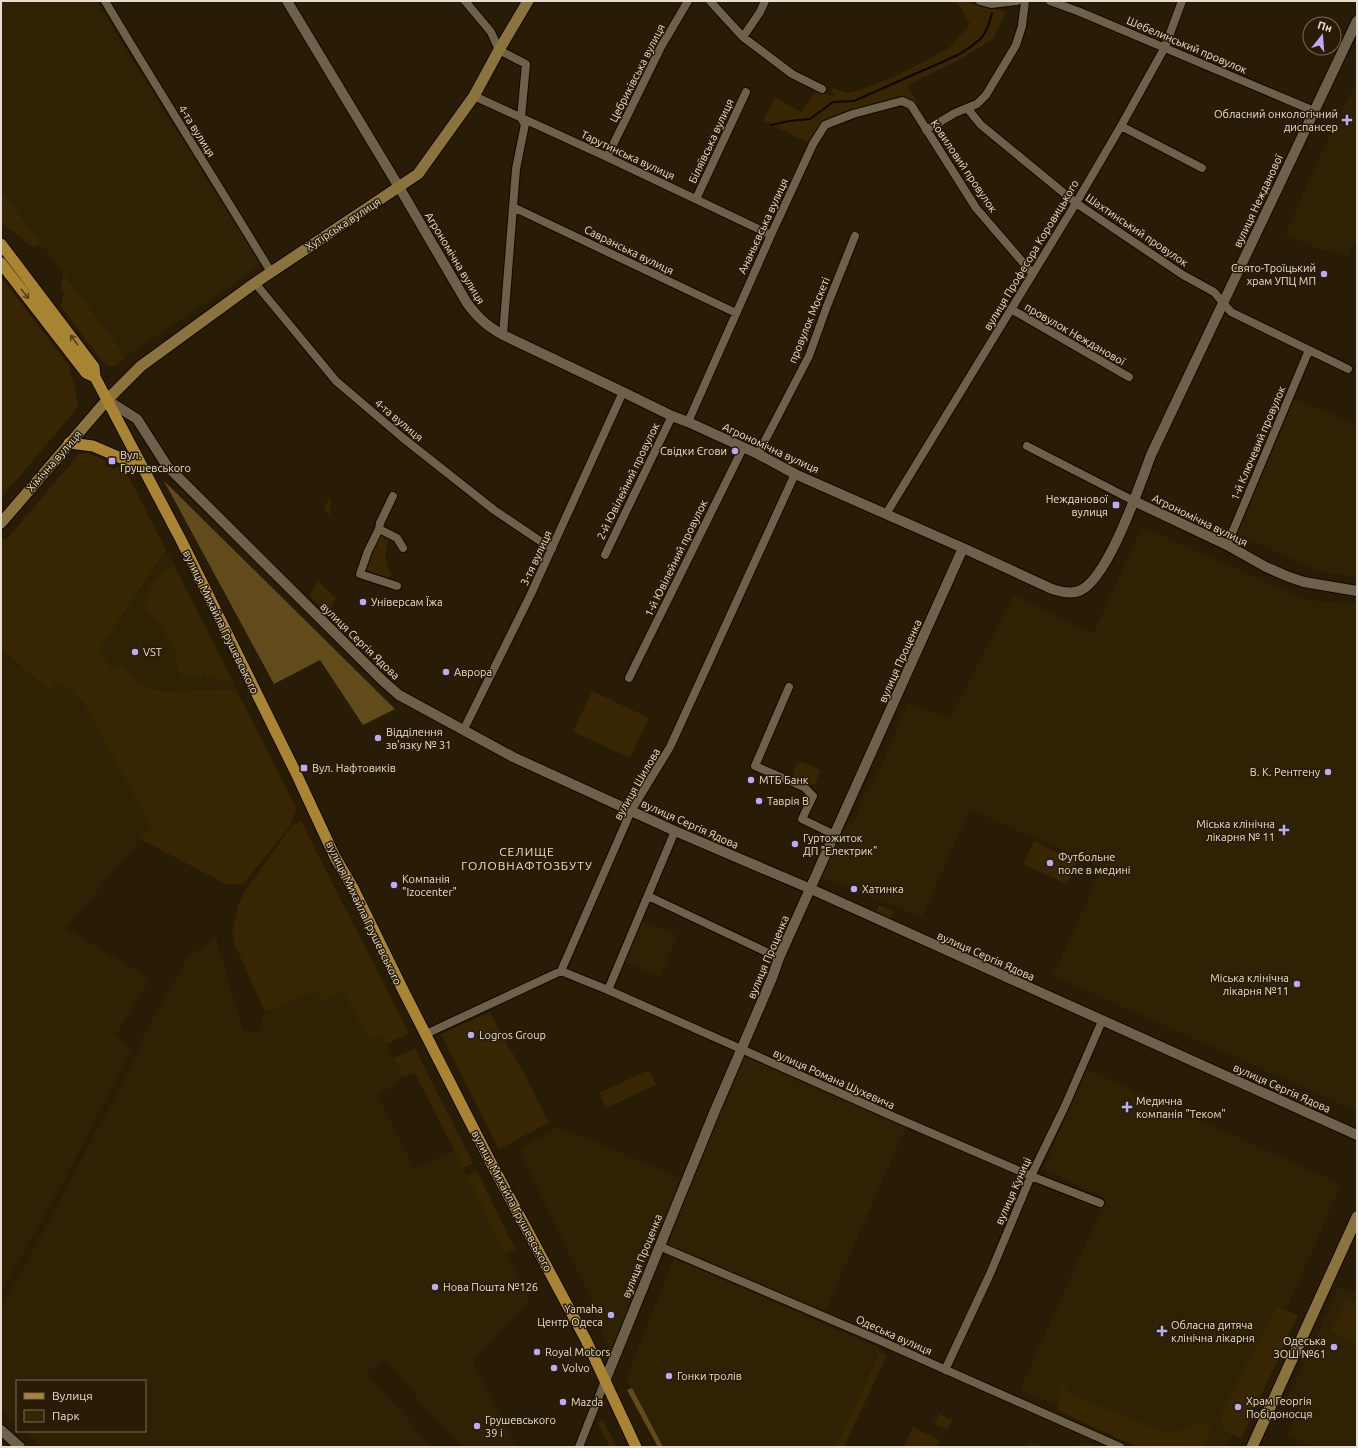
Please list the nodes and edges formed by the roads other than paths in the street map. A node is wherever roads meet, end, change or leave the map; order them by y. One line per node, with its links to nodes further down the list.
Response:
1 (105, 1): 36 (street, 4-та вулиця)
2 (287, 1): 28 (street, Агрономічна вулиця)
3 (464, 1): 16 (street)
4 (528, 1): 16 (main road, Хутірська вулиця)
5 (688, 1): 26 (street, Цебриківська вулиця)
6 (710, 1): 14 (street)
7 (765, 1): 14 (street)
8 (980, 1): 9 (street)
9 (1017, 1)
10 (1025, 1): 21 (street)
11 (1050, 1): 15 (street, Шебелинський провулок)
12 (1182, 1): 15 (street, вулиця Професора Коровицького)
13 (1357, 21): 22 (street, вулиця Нежданової)
14 (742, 37): 17 (street)
15 (1165, 47): 22 (street, Шебелинський провулок); 24 (street, вулиця Професора Коровицького)
16 (499, 50): 19 (main road, Хутірська вулиця); 23 (street)
17 (822, 90)
18 (746, 92): 29 (street, Біляївська вулиця)
19 (474, 96): 23 (street, Тарутинська вулиця); 28 (main road, Хутірська вулиця)
20 (911, 105): 25 (street, Ковиловий провулок); 32 (street, Ананьєвська вулиця)
21 (967, 108): 25 (street); 30 (street, Шахтинський провулок)
22 (1314, 110): 39 (street, вулиця Нежданової)
23 (521, 118): 26 (street, Тарутинська вулиця); 31 (street)
24 (1121, 126): 27 (street); 30 (street, вулиця Професора Коровицького)
25 (926, 130): 37 (street, Ковиловий провулок)
26 (607, 157): 29 (street, Тарутинська вулиця)
27 (1202, 168)
28 (399, 188): 36 (main road, Хутірська вулиця); 42 (street, Агрономічна вулиця)
29 (696, 199): 32 (street, Тарутинська вулиця)
30 (1076, 203): 37 (street, вулиця Професора Коровицького); 39 (street, Шахтинський провулок)
31 (513, 207): 41 (street, Савранська вулиця); 42 (street)
32 (771, 235): 41 (street, Ананьєвська вулиця)
33 (856, 236): 54 (street, провулок Москеті)
34 (1, 244): 45 (main road, вулиця Михайла Грушевського, one-way to 34)
35 (1, 263): 45 (main road, one-way to 45)
36 (271, 272): 38 (main road, Хутірська вулиця)
37 (1032, 273): 40 (street, вулиця Професора Коровицького)
38 (255, 283): 48 (main road, Хутірська вулиця); 65 (street, 4-та вулиця)
39 (1224, 303): 43 (street, Шахтинський провулок); 58 (street, вулиця Нежданової)
40 (1011, 309): 46 (street, провулок Нежданової); 59 (street, вулиця Професора Коровицького)
41 (736, 314): 50 (street, Ананьєвська вулиця)
42 (503, 335): 47 (street, Агрономічна вулиця)
43 (1309, 350): 44 (street, Шахтинський провулок); 62 (street, 1-й Ключевий провулок)
44 (1348, 369)
45 (95, 377): 48 (main road, вулиця Михайла Грушевського)
46 (1129, 377)
47 (623, 392): 49 (street, Агрономічна вулиця); 65 (street, 3-тя вулиця)
48 (107, 400): 51 (main road, Хімічна вулиця); 55 (main road, вулиця Михайла Грушевського); 71 (street, вулиця Сергія Ядова)
49 (672, 416): 50 (street, Агрономічна вулиця); 66 (street, 2-й Ювілейний провулок)
50 (688, 422): 53 (street, Агрономічна вулиця)
51 (69, 443): 55 (main road); 60 (main road, Хімічна вулиця)
52 (1027, 446): 58 (street)
53 (743, 448): 54 (street, Агрономічна вулиця); 69 (street, 1-й Ювілейний провулок)
54 (758, 454): 56 (street, Агрономічна вулиця)
55 (142, 467): 81 (main road, вулиця Михайла Грушевського)
56 (795, 474): 59 (street, Агрономічна вулиця); 72 (street, вулиця Шилова)
57 (393, 496): 61 (street)
58 (1134, 501): 62 (street, Агрономічна вулиця); 64 (street, Агрономічна вулиця)
59 (886, 514): 64 (street, Агрономічна вулиця)
60 (1, 523)
61 (379, 529): 63 (street); 67 (street)
62 (1227, 545): 68 (street, Агрономічна вулиця)
63 (403, 548)
64 (964, 548): 74 (street, вулиця Проценка)
65 (552, 549): 71 (street, 3-тя вулиця)
66 (605, 555)
67 (397, 586)
68 (1357, 591)
69 (629, 678)
70 (789, 687): 74 (street)
71 (463, 731): 72 (street, вулиця Сергія Ядова)
72 (631, 811): 73 (street, вулиця Сергія Ядова); 78 (street, вулиця Шилова)
73 (675, 831): 75 (street, вулиця Сергія Ядова); 76 (street)
74 (835, 835): 75 (street, вулиця Проценка)
75 (811, 890): 77 (street, вулиця Проценка); 80 (street, вулиця Сергія Ядова)
76 (648, 896): 77 (street); 79 (street)
77 (780, 958): 82 (street, вулиця Проценка)
78 (561, 971): 79 (street, вулиця Романа Шухевича); 81 (street)
79 (608, 990): 82 (street, вулиця Романа Шухевича)
80 (1102, 1021): 83 (street, вулиця Сергія Ядова); 84 (street, вулиця Куниці)
81 (426, 1034): 89 (main road, вулиця Михайла Грушевського)
82 (740, 1050): 84 (street, вулиця Романа Шухевича); 87 (street, вулиця Проценка)
83 (1357, 1135)
84 (1031, 1176): 85 (street, вулиця Романа Шухевича); 88 (street, вулиця Куниці)
85 (1100, 1203)
86 (1357, 1217): 95 (main road)
87 (659, 1246): 88 (street, Одеська вулиця); 89 (street, вулиця Проценка)
88 (945, 1370): 94 (street, Одеська вулиця)
89 (605, 1381): 92 (street); 93 (main road, вулиця Михайла Грушевського)
90 (1, 1430): 91 (street)
91 (20, 1447)
92 (579, 1447)
93 (636, 1447)
94 (1120, 1447)
95 (1252, 1447)

